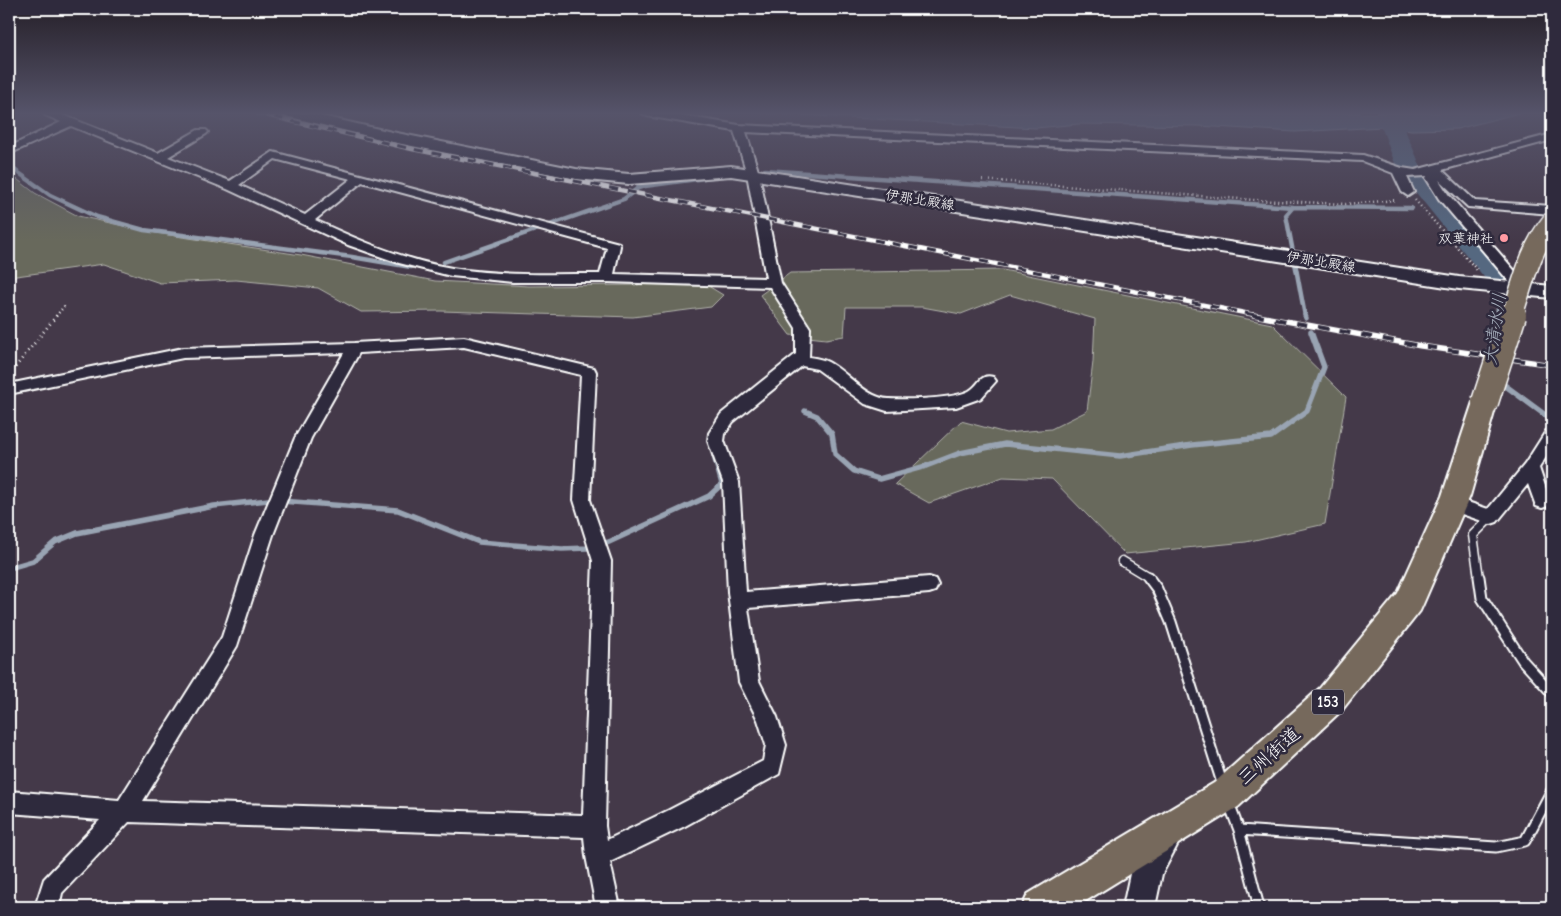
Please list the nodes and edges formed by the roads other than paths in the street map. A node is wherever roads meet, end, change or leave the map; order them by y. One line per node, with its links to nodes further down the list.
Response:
1 (156, 156): 8 (street)
2 (272, 156): 13 (street)
3 (276, 156): 12 (street)
4 (485, 156): 11 (main road, 伊那北殿線)
5 (747, 156): 11 (street)
6 (1308, 156): 10 (street)
7 (1486, 156): 9 (street)
8 (159, 157): 13 (street)
9 (1429, 172): 10 (street); 15 (street); 20 (street)
10 (1399, 173): 14 (street)
11 (752, 174): 19 (street); 20 (main road, 伊那北殿線)
12 (360, 178): 16 (street); 18 (street)
13 (231, 186): 16 (street)
14 (1408, 192)
15 (1552, 210)
16 (306, 221): 18 (street)
17 (1552, 222): 29 (highway, 三州街道 / 153, bridge)
18 (606, 278): 19 (street)
19 (774, 283): 23 (street)
20 (1517, 288): 21 (main road, 伊那北殿線)
21 (1552, 292)
22 (354, 348): 25 (street); 38 (street); 39 (street)
23 (799, 360): 24 (street); 33 (street)
24 (988, 381)
25 (9, 390)
26 (1552, 435): 27 (street)
27 (1531, 468): 28 (street); 30 (street)
28 (1542, 502)
29 (1453, 504): 30 (street); 36 (highway, 三州街道 / 153)
30 (1491, 517): 34 (lane)
31 (1122, 561): 36 (lane)
32 (929, 585): 33 (street)
33 (738, 601): 42 (street)
34 (1552, 693)
35 (1552, 790): 40 (lane)
36 (1226, 795): 40 (lane); 41 (highway, 三州街道 / 153)
37 (9, 802): 38 (street)
38 (124, 811): 39 (street); 44 (street)
39 (594, 826): 42 (street)
40 (1239, 830): 47 (lane)
41 (1170, 831): 43 (highway, 三州街道 / 153); 46 (main road)
42 (597, 856): 45 (street)
43 (1052, 906)
44 (47, 907)
45 (608, 907)
46 (1138, 907)
47 (1259, 907)

